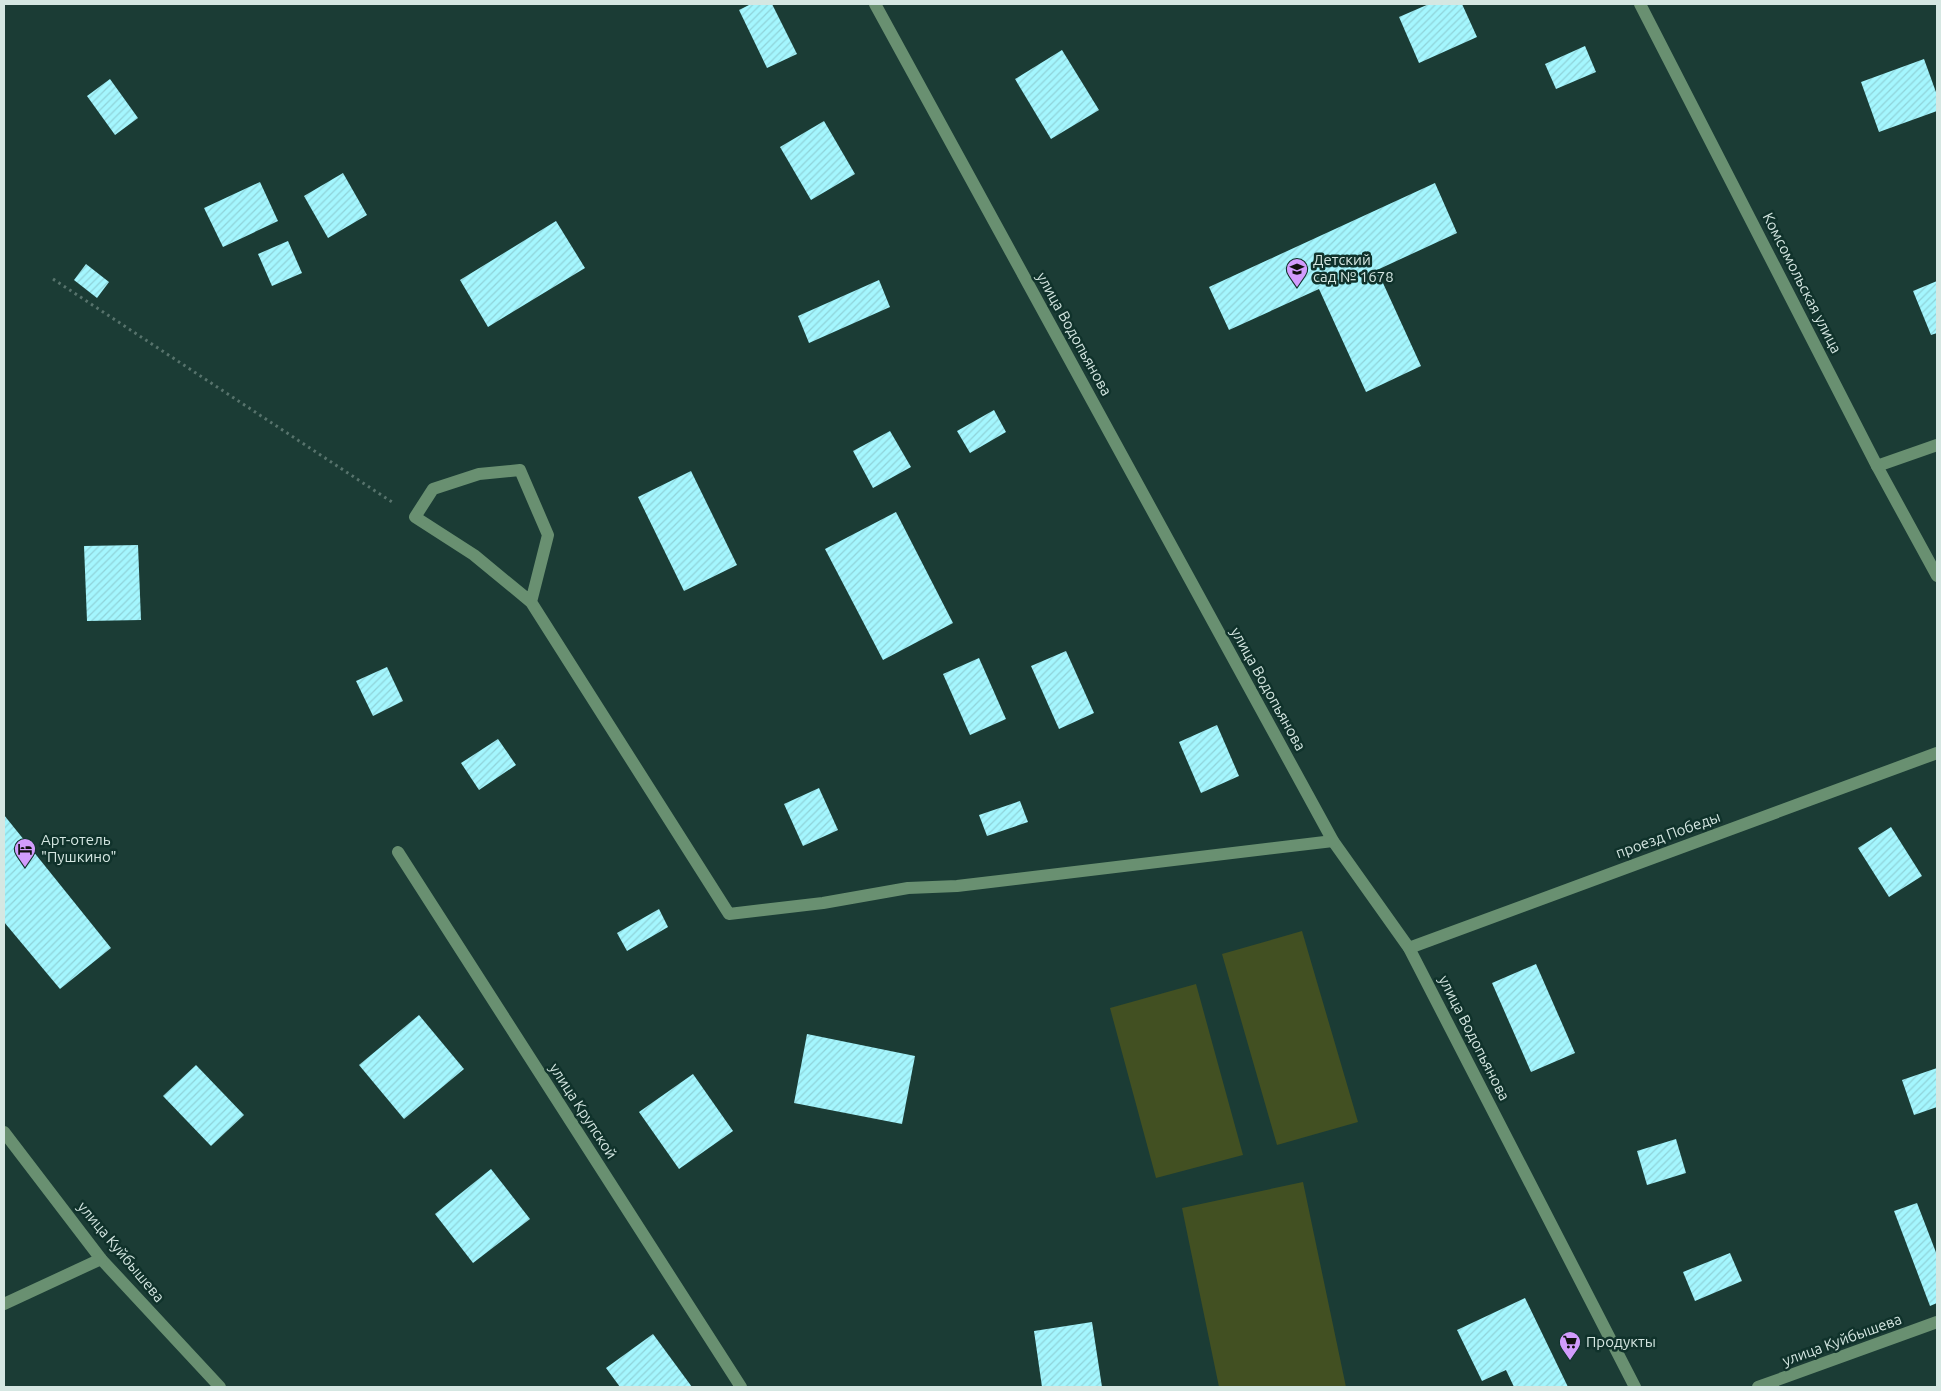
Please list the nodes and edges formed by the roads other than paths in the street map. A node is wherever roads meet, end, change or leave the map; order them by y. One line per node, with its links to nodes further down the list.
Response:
1 (875, 4): 8 (street, улица Водопьянова)
2 (1640, 4): 4 (street, Комсомольская улица)
3 (1937, 445): 4 (street)
4 (1877, 466): 5 (street, Комсомольская улица)
5 (1937, 576)
6 (531, 602): 6 (street); 8 (street)
7 (1937, 753): 10 (street, проезд Победы)
8 (1333, 840): 10 (street, улица Водопьянова)
9 (398, 852): 16 (street, улица Крупской)
10 (1409, 948): 17 (street, улица Водопьянова)
11 (4, 1132): 12 (street, улица Куйбышева)
12 (101, 1258): 13 (street); 15 (street, улица Куйбышева)
13 (4, 1304)
14 (1937, 1322): 18 (street, улица Куйбышева)
15 (220, 1387)
16 (740, 1387)
17 (1635, 1387)
18 (1758, 1387)

